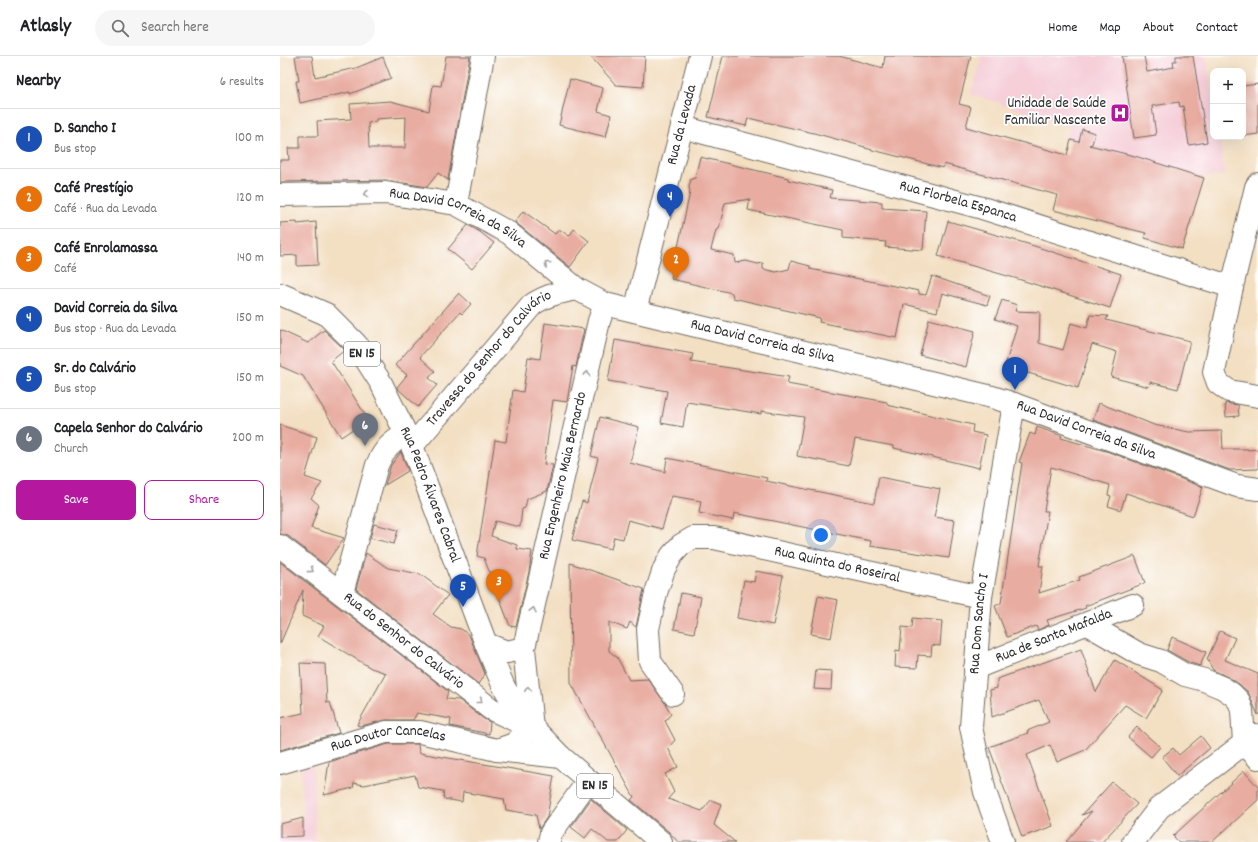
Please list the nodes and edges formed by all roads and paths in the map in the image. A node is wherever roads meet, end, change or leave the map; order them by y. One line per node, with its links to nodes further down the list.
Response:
1 (483, 56): 6 (street)
2 (700, 56): 3 (street, Rua da Levada)
3 (682, 127): 7 (street, Rua Florbela Espanca); 11 (street, Rua da Levada)
4 (1258, 184): 7 (street)
5 (280, 195): 6 (street, Rua David Correia da Silva, one-way to 5)
6 (456, 204): 8 (street, Rua David Correia da Silva, one-way to 6)
7 (1232, 287): 12 (street)
8 (577, 289): 10 (street, Rua David Correia da Silva); 14 (street, Travessa do Senhor do Calvário)
9 (280, 294): 14 (street, Rua Pedro Álvares Cabral / EN 15)
10 (605, 304): 11 (street, Rua David Correia da Silva); 22 (street, Rua Engenheiro Maia Bernardo, one-way to 10)
11 (635, 311): 13 (street, Rua David Correia da Silva)
12 (1258, 396)
13 (1014, 404): 15 (street, Rua David Correia da Silva); 18 (street, Rua Dom Sancho I)
14 (408, 440): 17 (street, Travessa do Senhor do Calvário); 21 (street, Rua Pedro Álvares Cabral / EN 15)
15 (1258, 489)
16 (280, 546): 17 (street, Rua do Senhor do Calvário, one-way to 17)
17 (342, 593): 25 (street, Rua do Senhor do Calvário, one-way to 25)
18 (981, 597): 23 (street, Rua Dom Sancho I); 24 (street, Rua Quinta do Roseiral)
19 (1133, 605): 20 (street, Rua de Santa Mafalda)
20 (1087, 624): 23 (street, Rua de Santa Mafalda); 26 (street)
21 (486, 644): 22 (street); 25 (street, Rua Pedro Álvares Cabral / EN 15)
22 (524, 648): 25 (street, Rua Engenheiro Maia Bernardo, one-way to 22)
23 (975, 668): 33 (street, Rua Dom Sancho I)
24 (673, 694)
25 (532, 728): 27 (street); 28 (street, Rua Pedro Álvares Cabral / EN 15)
26 (1253, 745): 34 (street)
27 (497, 750): 28 (street, Rua Doutor Cancelas); 29 (street, Rua Doutor Cancelas)
28 (561, 757): 30 (street, Rua Pedro Álvares Cabral / EN 15)
29 (280, 762)
30 (588, 781): 31 (street); 32 (street, Rua Pedro Álvares Cabral / EN 15)
31 (549, 842)
32 (661, 842)
33 (1003, 842)
34 (1134, 842)

